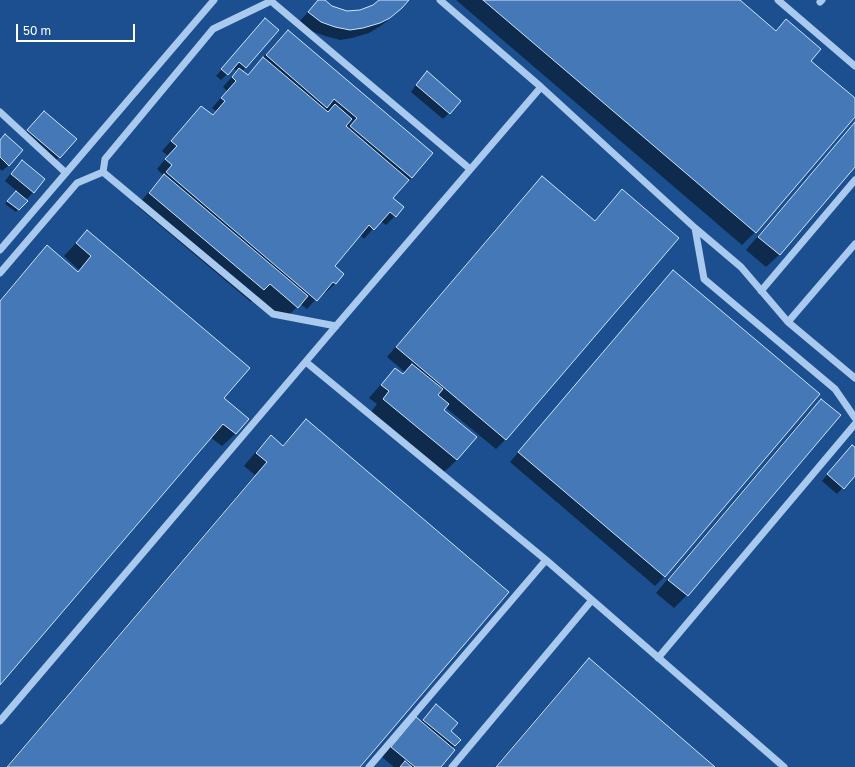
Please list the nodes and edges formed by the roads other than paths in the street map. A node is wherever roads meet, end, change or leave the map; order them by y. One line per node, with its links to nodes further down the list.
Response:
1 (214, 0): 9 (street)
2 (440, 0): 5 (street)
3 (778, 0): 4 (street)
4 (855, 66)
5 (541, 87): 7 (street); 11 (street)
6 (0, 112): 9 (street)
7 (470, 169): 8 (street); 17 (street)
8 (103, 172): 14 (street); 17 (street)
9 (66, 173): 13 (street)
10 (855, 180): 15 (street)
11 (695, 228): 15 (street); 20 (street)
12 (855, 244): 16 (street)
13 (0, 250)
14 (0, 273)
15 (762, 291): 16 (street)
16 (788, 322): 19 (street)
17 (336, 326): 18 (street)
18 (306, 362): 22 (street); 25 (street)
19 (855, 378)
20 (855, 418)
21 (855, 424): 24 (street)
22 (546, 560): 23 (street); 26 (street)
23 (592, 600): 24 (street); 27 (street)
24 (658, 658): 28 (street)
25 (0, 721)
26 (369, 767)
27 (452, 767)
28 (784, 767)

